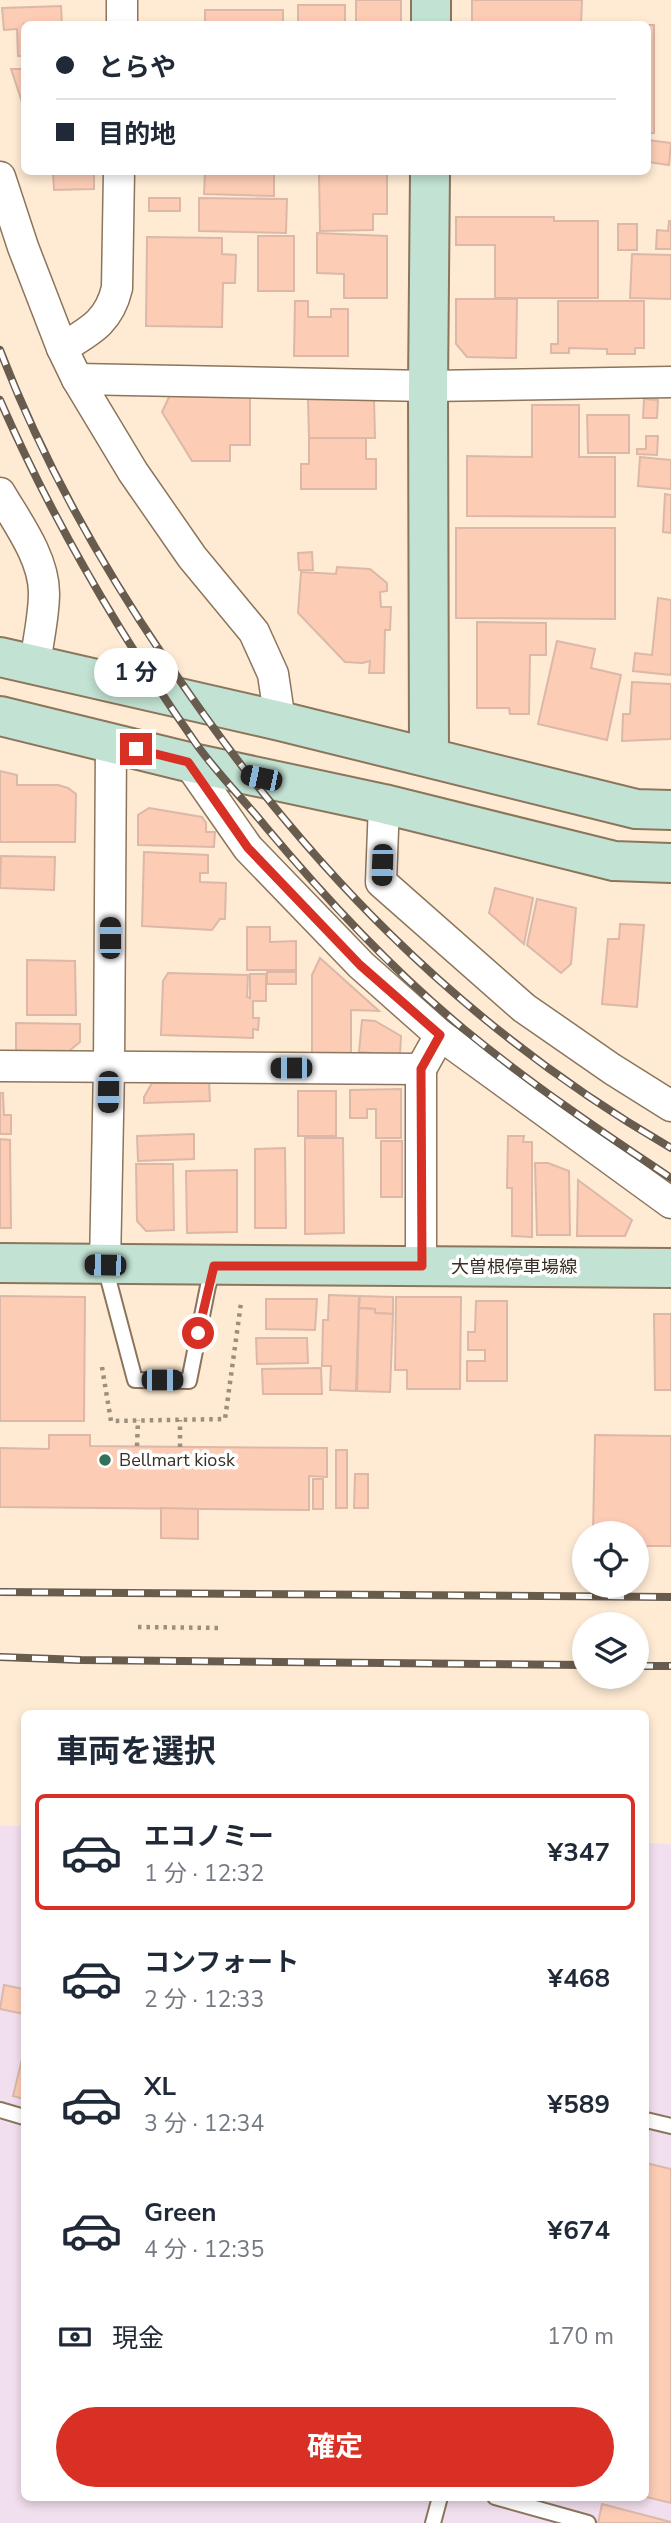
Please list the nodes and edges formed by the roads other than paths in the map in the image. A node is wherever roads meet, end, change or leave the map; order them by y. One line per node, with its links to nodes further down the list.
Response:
1 (122, 0): 3 (street)
2 (431, 0): 4 (street)
3 (122, 21)
4 (431, 21)
5 (119, 175): 8 (street)
6 (430, 175): 11 (street)
7 (0, 177): 8 (street)
8 (62, 348): 9 (street)
9 (77, 379): 11 (street); 15 (street)
10 (671, 382): 11 (street)
11 (428, 386): 17 (street)
12 (0, 493): 13 (street)
13 (17, 661): 15 (street)
14 (0, 716): 16 (street)
15 (280, 721): 17 (street)
16 (111, 742): 18 (street); 24 (street)
17 (429, 757): 20 (street)
18 (188, 762): 19 (street); 22 (street)
19 (384, 804): 21 (street); 26 (street)
20 (671, 810)
21 (671, 863)
22 (440, 1035): 25 (street); 27 (street)
23 (0, 1066): 24 (street)
24 (109, 1067): 25 (street); 29 (street)
25 (421, 1069): 31 (street)
26 (671, 1106)
27 (671, 1203)
28 (0, 1263): 29 (street, 大曽根停車場線)
29 (105, 1265): 30 (street, 大曽根停車場線); 30 (lane)
30 (214, 1266): 31 (street, 大曽根停車場線)
31 (422, 1266): 32 (street, 大曽根停車場線)
32 (671, 1268)
33 (0, 2110): 34 (lane)
34 (21, 2116)
35 (649, 2121): 36 (lane)
36 (671, 2126)
37 (439, 2501): 39 (lane)
38 (509, 2501): 40 (lane)
39 (433, 2523)
40 (589, 2523)

